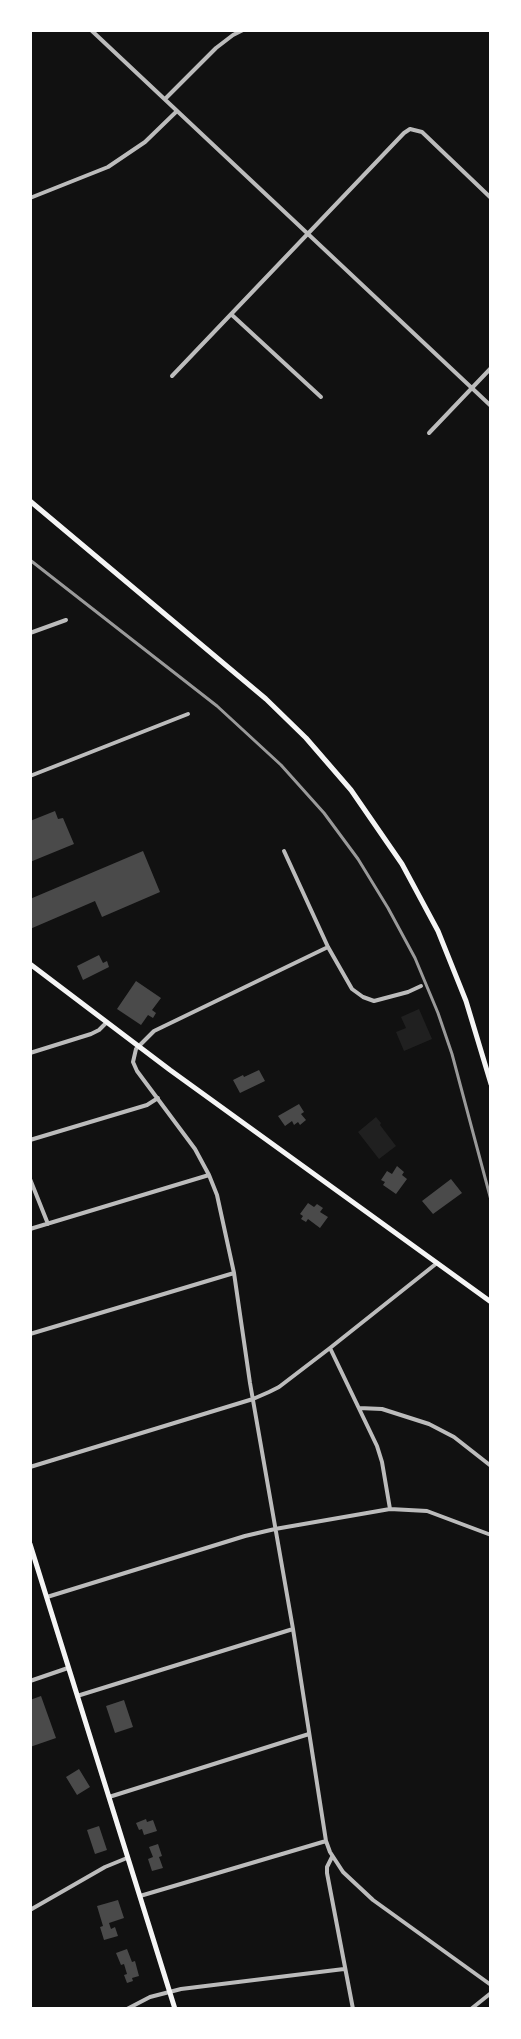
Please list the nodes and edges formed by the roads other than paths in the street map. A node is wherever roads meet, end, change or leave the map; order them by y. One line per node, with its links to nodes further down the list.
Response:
1 (91, 30): 3 (street)
2 (243, 30): 3 (street)
3 (165, 99): 4 (street)
4 (177, 111): 5 (street); 7 (street)
5 (30, 198)
6 (491, 198): 7 (street)
7 (308, 234): 8 (street); 11 (street)
8 (232, 315): 10 (street); 12 (street)
9 (491, 368): 11 (street)
10 (172, 376)
11 (472, 388): 13 (street); 14 (street)
12 (321, 398)
13 (491, 406)
14 (429, 433)
15 (30, 501): 27 (main road)
16 (66, 620): 17 (street)
17 (30, 633)
18 (188, 714): 19 (street)
19 (30, 776)
20 (284, 851): 21 (street)
21 (328, 947): 23 (street); 25 (street)
22 (30, 964): 24 (main road)
23 (421, 986)
24 (106, 1023): 25 (main road); 26 (street)
25 (138, 1047): 28 (street); 34 (main road)
26 (30, 1053)
27 (491, 1084)
28 (158, 1098): 29 (street); 30 (street)
29 (30, 1140)
30 (209, 1175): 32 (street); 35 (street)
31 (30, 1179): 32 (street)
32 (48, 1224): 33 (street)
33 (30, 1229)
34 (437, 1263): 36 (main road); 38 (street)
35 (234, 1273): 37 (street); 39 (street)
36 (491, 1302)
37 (30, 1334)
38 (330, 1348): 39 (street); 40 (street)
39 (253, 1399): 42 (street); 44 (street)
40 (359, 1408): 41 (street); 43 (street)
41 (491, 1466)
42 (30, 1467)
43 (390, 1509): 44 (street); 45 (street)
44 (275, 1529): 47 (street); 48 (street)
45 (491, 1535)
46 (30, 1544): 47 (main road)
47 (47, 1597): 49 (main road)
48 (293, 1629): 51 (street); 52 (street)
49 (68, 1668): 50 (street); 51 (main road)
50 (30, 1681)
51 (77, 1696): 53 (main road)
52 (309, 1734): 53 (street); 54 (street)
53 (108, 1797): 56 (main road)
54 (326, 1841): 55 (street); 57 (street)
55 (332, 1857): 59 (street); 60 (street)
56 (127, 1858): 57 (main road); 58 (street)
57 (139, 1897): 61 (main road)
58 (30, 1910)
59 (344, 1969): 61 (street); 65 (street)
60 (491, 1985)
61 (169, 1991): 63 (street); 64 (main road)
62 (491, 1993): 66 (street)
63 (128, 2009)
64 (175, 2009)
65 (353, 2009)
66 (471, 2009)

